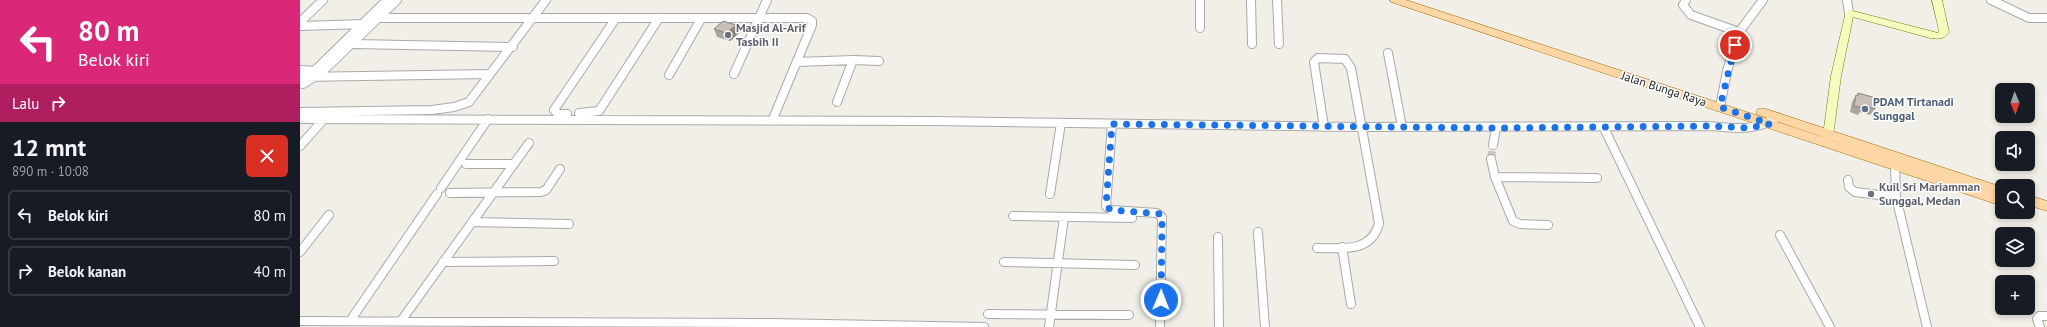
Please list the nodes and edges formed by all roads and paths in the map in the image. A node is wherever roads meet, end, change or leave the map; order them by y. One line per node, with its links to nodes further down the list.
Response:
1 (323, 0): 25 (street)
2 (387, 0): 24 (street)
3 (397, 0): 17 (street)
4 (546, 0): 18 (street)
5 (767, 0): 23 (street)
6 (1200, 0): 28 (street)
7 (1251, 0): 31 (street)
8 (1277, 0): 32 (street)
9 (1395, 0): 35 (main road, Jalan Bunga Raya)
10 (1414, 0): 35 (main road, Jalan Bunga Raya)
11 (1686, 0): 29 (street)
12 (1763, 0): 29 (street)
13 (1847, 0): 16 (street)
14 (1937, 0): 16 (main road)
15 (1991, 0): 22 (street)
16 (1849, 13): 59 (main road)
17 (380, 18): 18 (street); 24 (street)
18 (534, 18): 19 (street); 33 (street)
19 (616, 18): 20 (street); 20 (street)
20 (659, 18): 21 (street)
21 (701, 18): 23 (street); 42 (street)
22 (2047, 18)
23 (758, 19): 38 (street); 41 (street)
24 (371, 21): 26 (street); 30 (street)
25 (300, 22)
26 (362, 24): 27 (street); 43 (street)
27 (300, 26)
28 (1200, 28)
29 (1739, 32): 45 (street)
30 (353, 44): 33 (street); 43 (street)
31 (1252, 44)
32 (1279, 44)
33 (512, 46): 40 (street)
34 (1388, 53): 56 (street)
35 (1567, 53): 45 (main road, Jalan Bunga Raya)
36 (853, 60): 37 (street); 38 (street); 44 (street)
37 (879, 60)
38 (797, 62): 50 (street)
39 (300, 70): 43 (street)
40 (490, 74): 43 (street); 46 (street)
41 (734, 74)
42 (669, 75)
43 (309, 78)
44 (837, 102)
45 (1721, 103): 51 (main road, Jalan Bunga Raya)
46 (300, 112)
47 (300, 119): 49 (street)
48 (488, 119): 49 (street); 50 (street); 105 (street)
49 (324, 120): 62 (street)
50 (772, 121): 52 (street)
51 (1774, 121): 58 (street); 59 (main road, Jalan Bunga Raya)
52 (1061, 123): 53 (street); 74 (street)
53 (1112, 124): 54 (street); 115 (street)
54 (1324, 127): 55 (street); 55 (street)
55 (1362, 127): 56 (street); 92 (street)
56 (1402, 127): 57 (street)
57 (1496, 128): 58 (street); 61 (street)
58 (1604, 128): 118 (street)
59 (1827, 138): 66 (main road, Jalan Bunga Raya); 71 (main road, Jalan Bunga Raya)
60 (529, 143): 65 (street)
61 (1493, 145)
62 (300, 146)
63 (1491, 159): 68 (street)
64 (466, 164): 65 (street)
65 (512, 164): 72 (street)
66 (1895, 165): 75 (street); 76 (main road, Jalan Bunga Raya)
67 (560, 169): 72 (street)
68 (1495, 177): 69 (street); 87 (street)
69 (1597, 178)
70 (1848, 180): 75 (street)
71 (1995, 190)
72 (492, 192): 73 (street); 85 (street)
73 (450, 193)
74 (1050, 194)
75 (1896, 197): 120 (street)
76 (1995, 199)
77 (2035, 202): 78 (main road)
78 (2047, 206)
79 (2035, 212): 82 (main road)
80 (329, 215): 93 (street)
81 (1013, 216): 83 (street)
82 (2047, 216)
83 (1064, 217): 84 (street); 97 (street)
84 (1132, 218)
85 (472, 222): 86 (street); 95 (street)
86 (569, 224)
87 (1548, 225)
88 (1258, 232): 117 (street)
89 (1780, 235): 119 (street)
90 (1218, 237): 116 (street)
91 (1317, 248): 92 (street)
92 (1342, 248): 99 (street)
93 (300, 252)
94 (554, 261): 95 (street)
95 (443, 262): 106 (street)
96 (1004, 262): 97 (street)
97 (1058, 264): 98 (street); 101 (street)
98 (1135, 265)
99 (1351, 304)
100 (988, 314): 101 (street)
101 (1051, 314): 102 (street); 114 (street)
102 (1129, 315)
103 (2047, 316): 121 (street)
104 (300, 321): 107 (street)
105 (350, 321): 107 (street); 108 (street)
106 (400, 321): 108 (street); 109 (street)
107 (320, 324)
108 (363, 324)
109 (431, 324): 110 (street)
110 (556, 325): 111 (street)
111 (636, 325): 112 (street)
112 (674, 325): 113 (street)
113 (984, 327)
114 (1050, 327)
115 (1160, 327)
116 (1219, 327)
117 (1265, 327)
118 (1700, 327)
119 (1830, 327)
120 (1927, 327)
121 (2040, 327)

